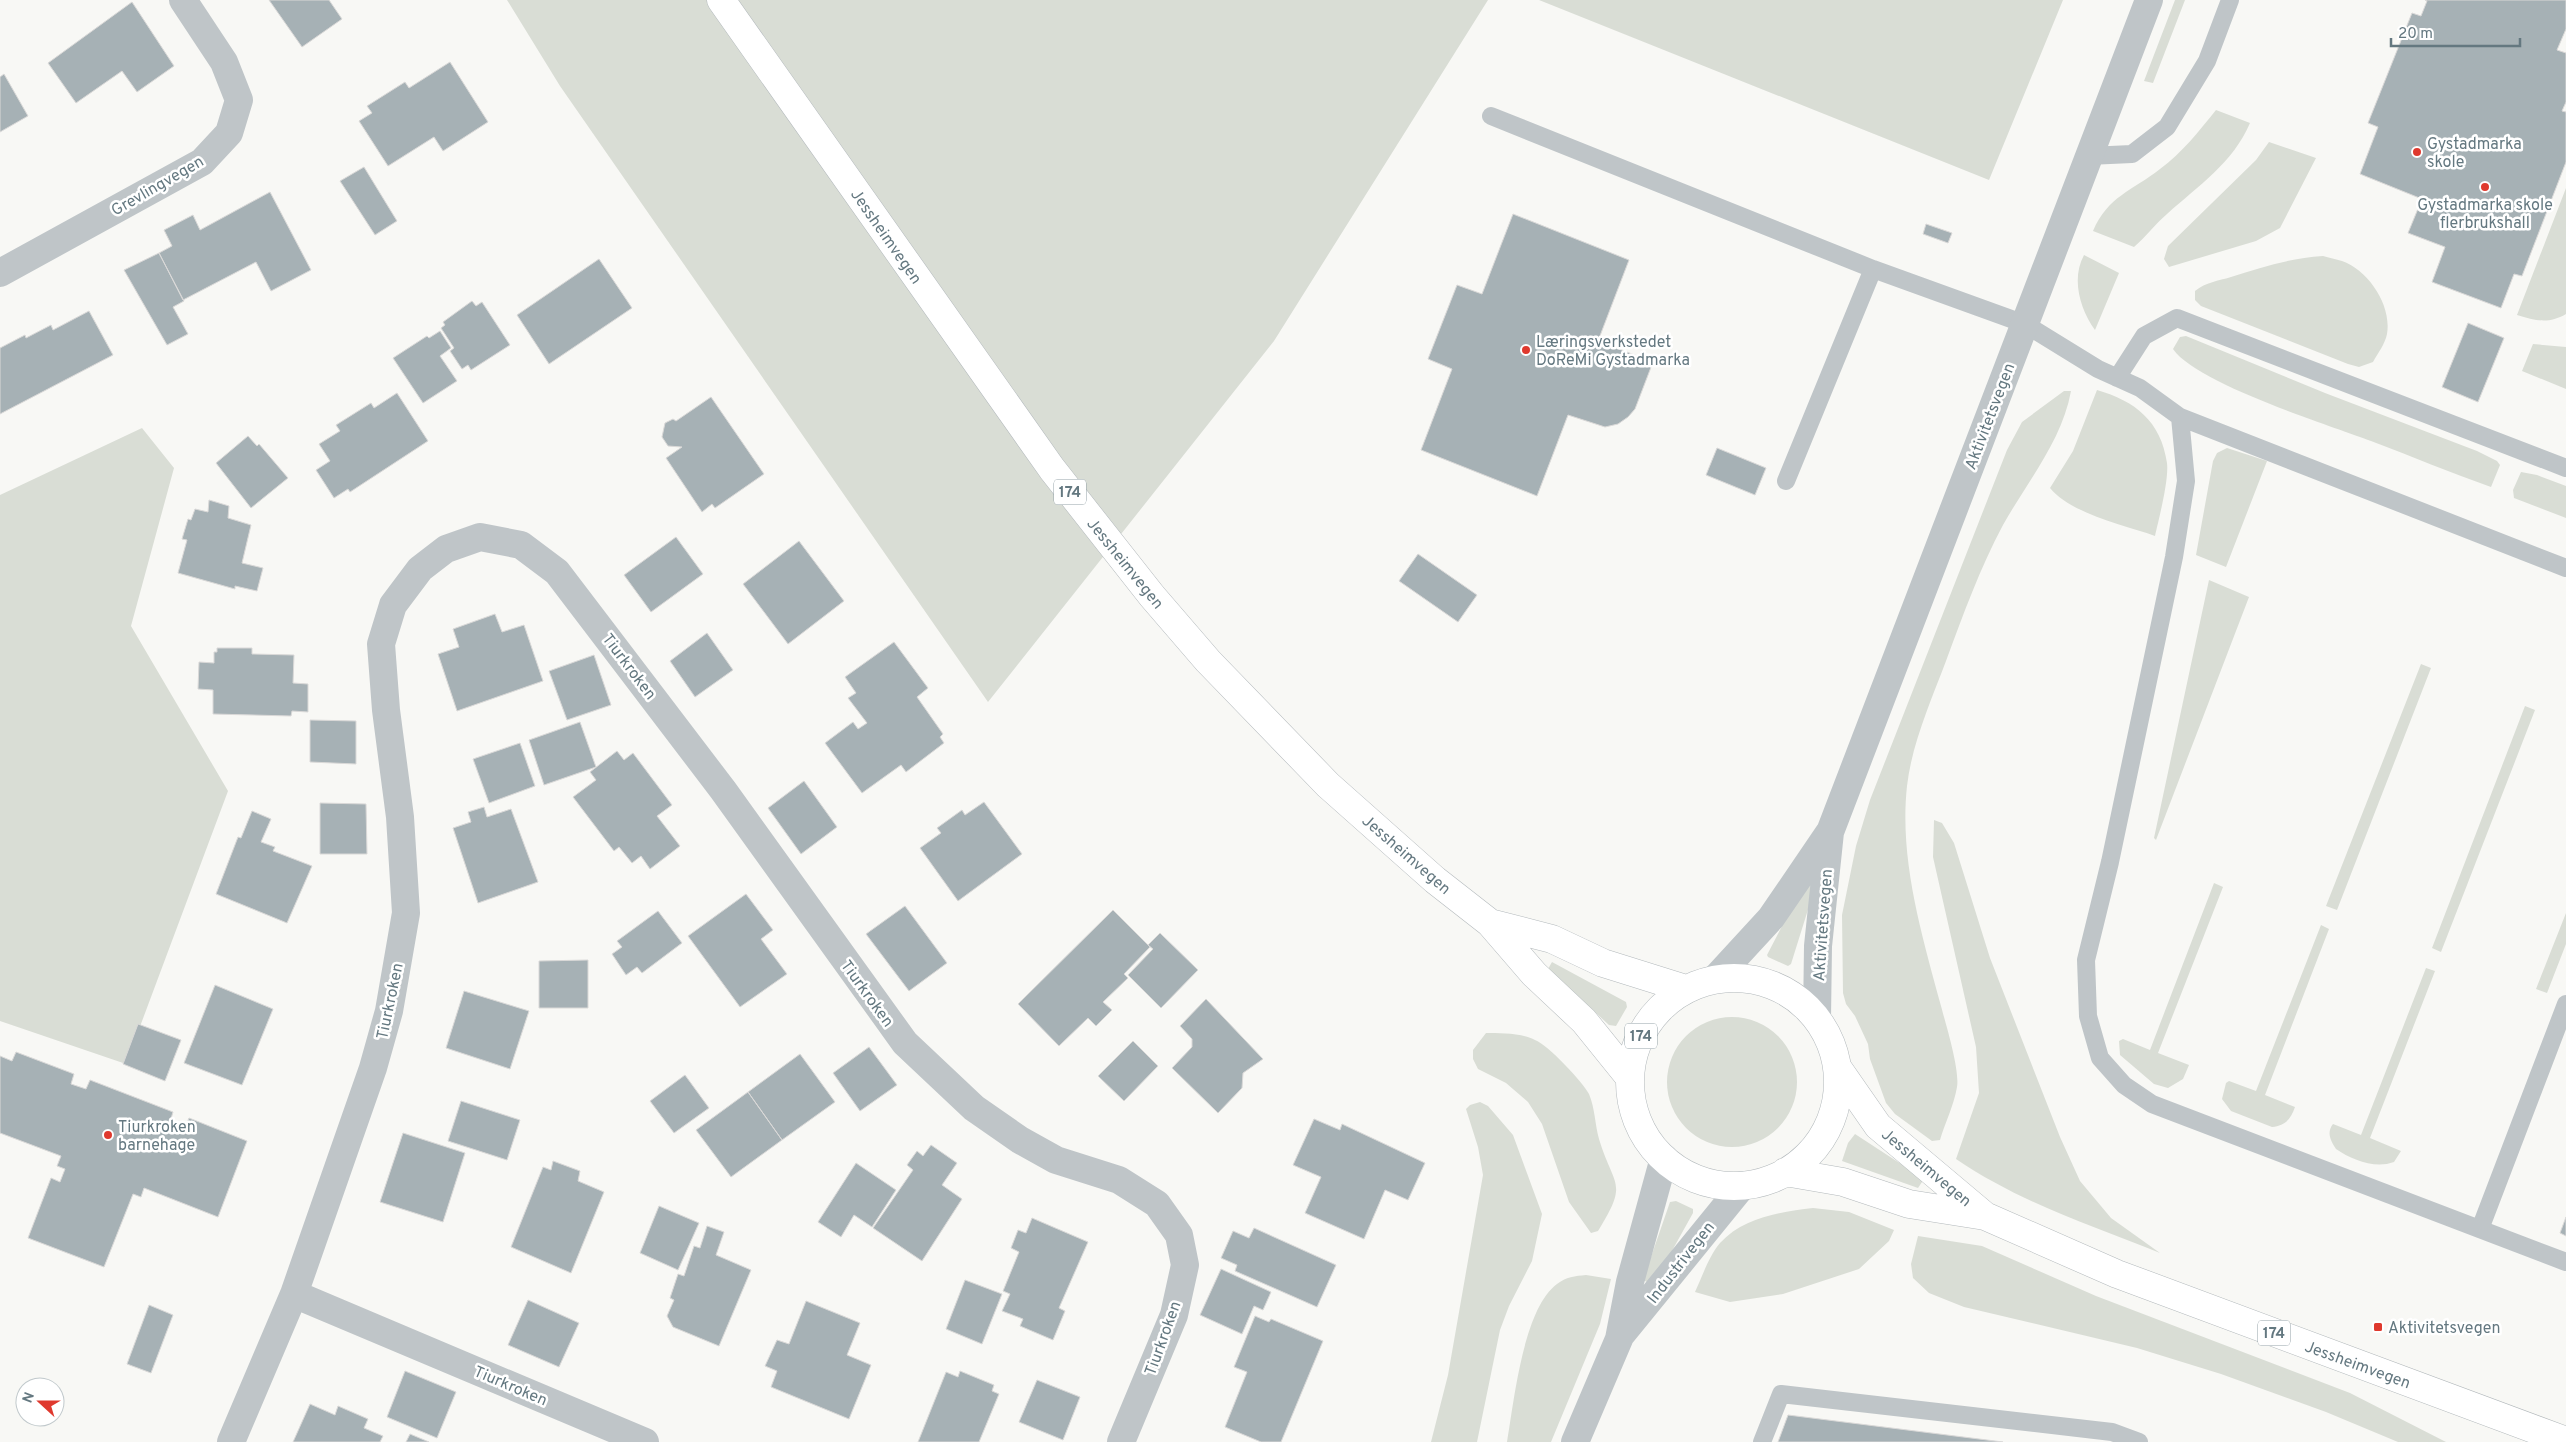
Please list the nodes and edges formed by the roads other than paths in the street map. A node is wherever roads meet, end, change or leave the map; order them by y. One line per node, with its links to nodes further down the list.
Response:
1 (183, 0): 8 (street, Grevlingvegen)
2 (721, 0): 16 (main road, Jessheimvegen / 174)
3 (2149, 0): 6 (street, Aktivitetsvegen)
4 (2230, 0): 6 (lane)
5 (1491, 116): 7 (lane)
6 (2088, 156): 9 (street, Aktivitetsvegen)
7 (1873, 269): 9 (lane); 13 (lane)
8 (0, 273)
9 (2025, 324): 10 (lane); 15 (street, Aktivitetsvegen)
10 (2117, 378): 11 (lane); 12 (lane)
11 (2180, 417): 14 (lane); 27 (lane)
12 (2566, 468)
13 (1786, 481)
14 (2566, 568)
15 (1830, 832): 17 (street, Aktivitetsvegen); 20 (street, Aktivitetsvegen)
16 (1490, 923): 18 (main road, Jessheimvegen / 174); 22 (main road, Jessheimvegen / 174)
17 (1714, 980): 18 (main road, 174); 20 (main road, 174)
18 (1686, 989): 22 (main road, 174)
19 (2566, 1004): 27 (lane)
20 (1817, 1018): 21 (main road, 174)
21 (1838, 1067): 24 (main road, 174); 26 (main road, Jessheimvegen / 174)
22 (1630, 1078): 23 (main road, 174)
23 (1664, 1158): 25 (main road, 174); 30 (street, Industrivegen)
24 (1785, 1172): 25 (main road, 174); 26 (main road, Jessheimvegen / 174)
25 (1743, 1186): 30 (street, Industrivegen)
26 (1985, 1216): 31 (main road, Jessheimvegen / 174)
27 (2480, 1229): 28 (lane)
28 (2566, 1262)
29 (294, 1294): 32 (street, Tiurkroken); 33 (street, Tiurkroken); 34 (street, Tiurkroken)
30 (1619, 1338): 35 (street, Industrivegen)
31 (2566, 1441)
32 (231, 1442)
33 (645, 1442)
34 (1121, 1442)
35 (1575, 1442)
36 (1762, 1442): 37 (lane)
37 (2139, 1442)

